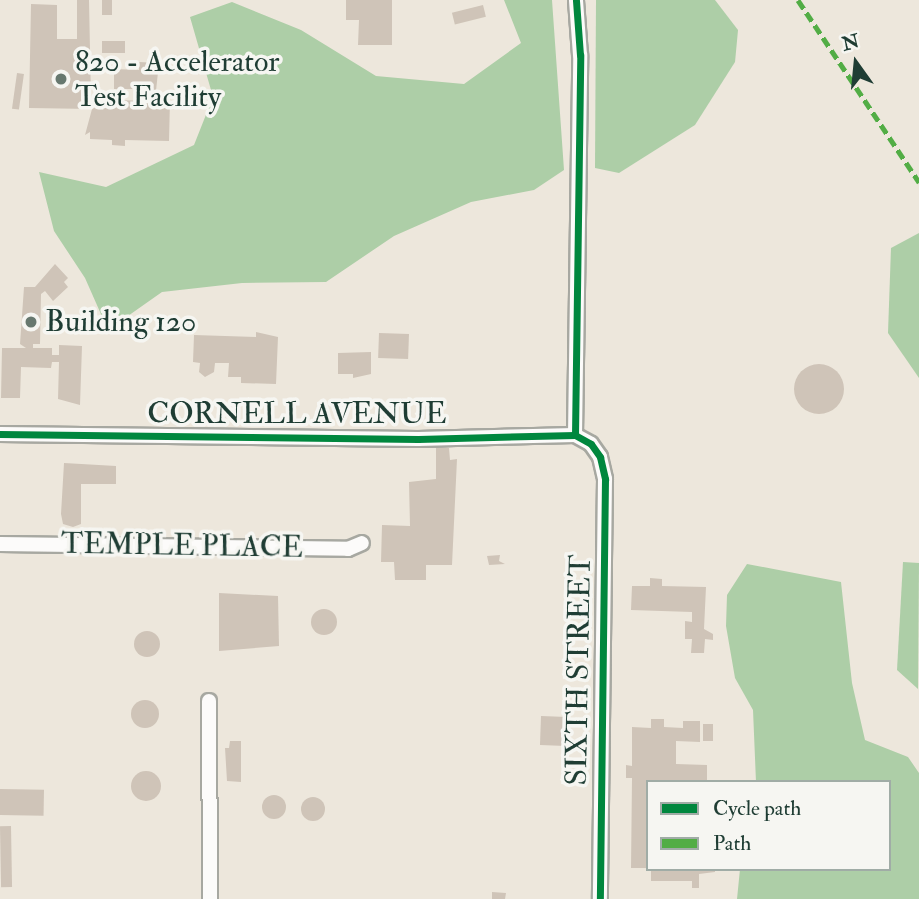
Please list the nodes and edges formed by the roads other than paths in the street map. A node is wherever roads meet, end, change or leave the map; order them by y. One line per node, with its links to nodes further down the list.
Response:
1 (576, 0): 3 (street)
2 (0, 434): 3 (street, CORNELL AVENUE)
3 (575, 435): 8 (street, SIXTH STREET)
4 (362, 543): 5 (street, TEMPLE PLACE)
5 (0, 544)
6 (209, 701): 7 (street)
7 (210, 899)
8 (600, 899)

